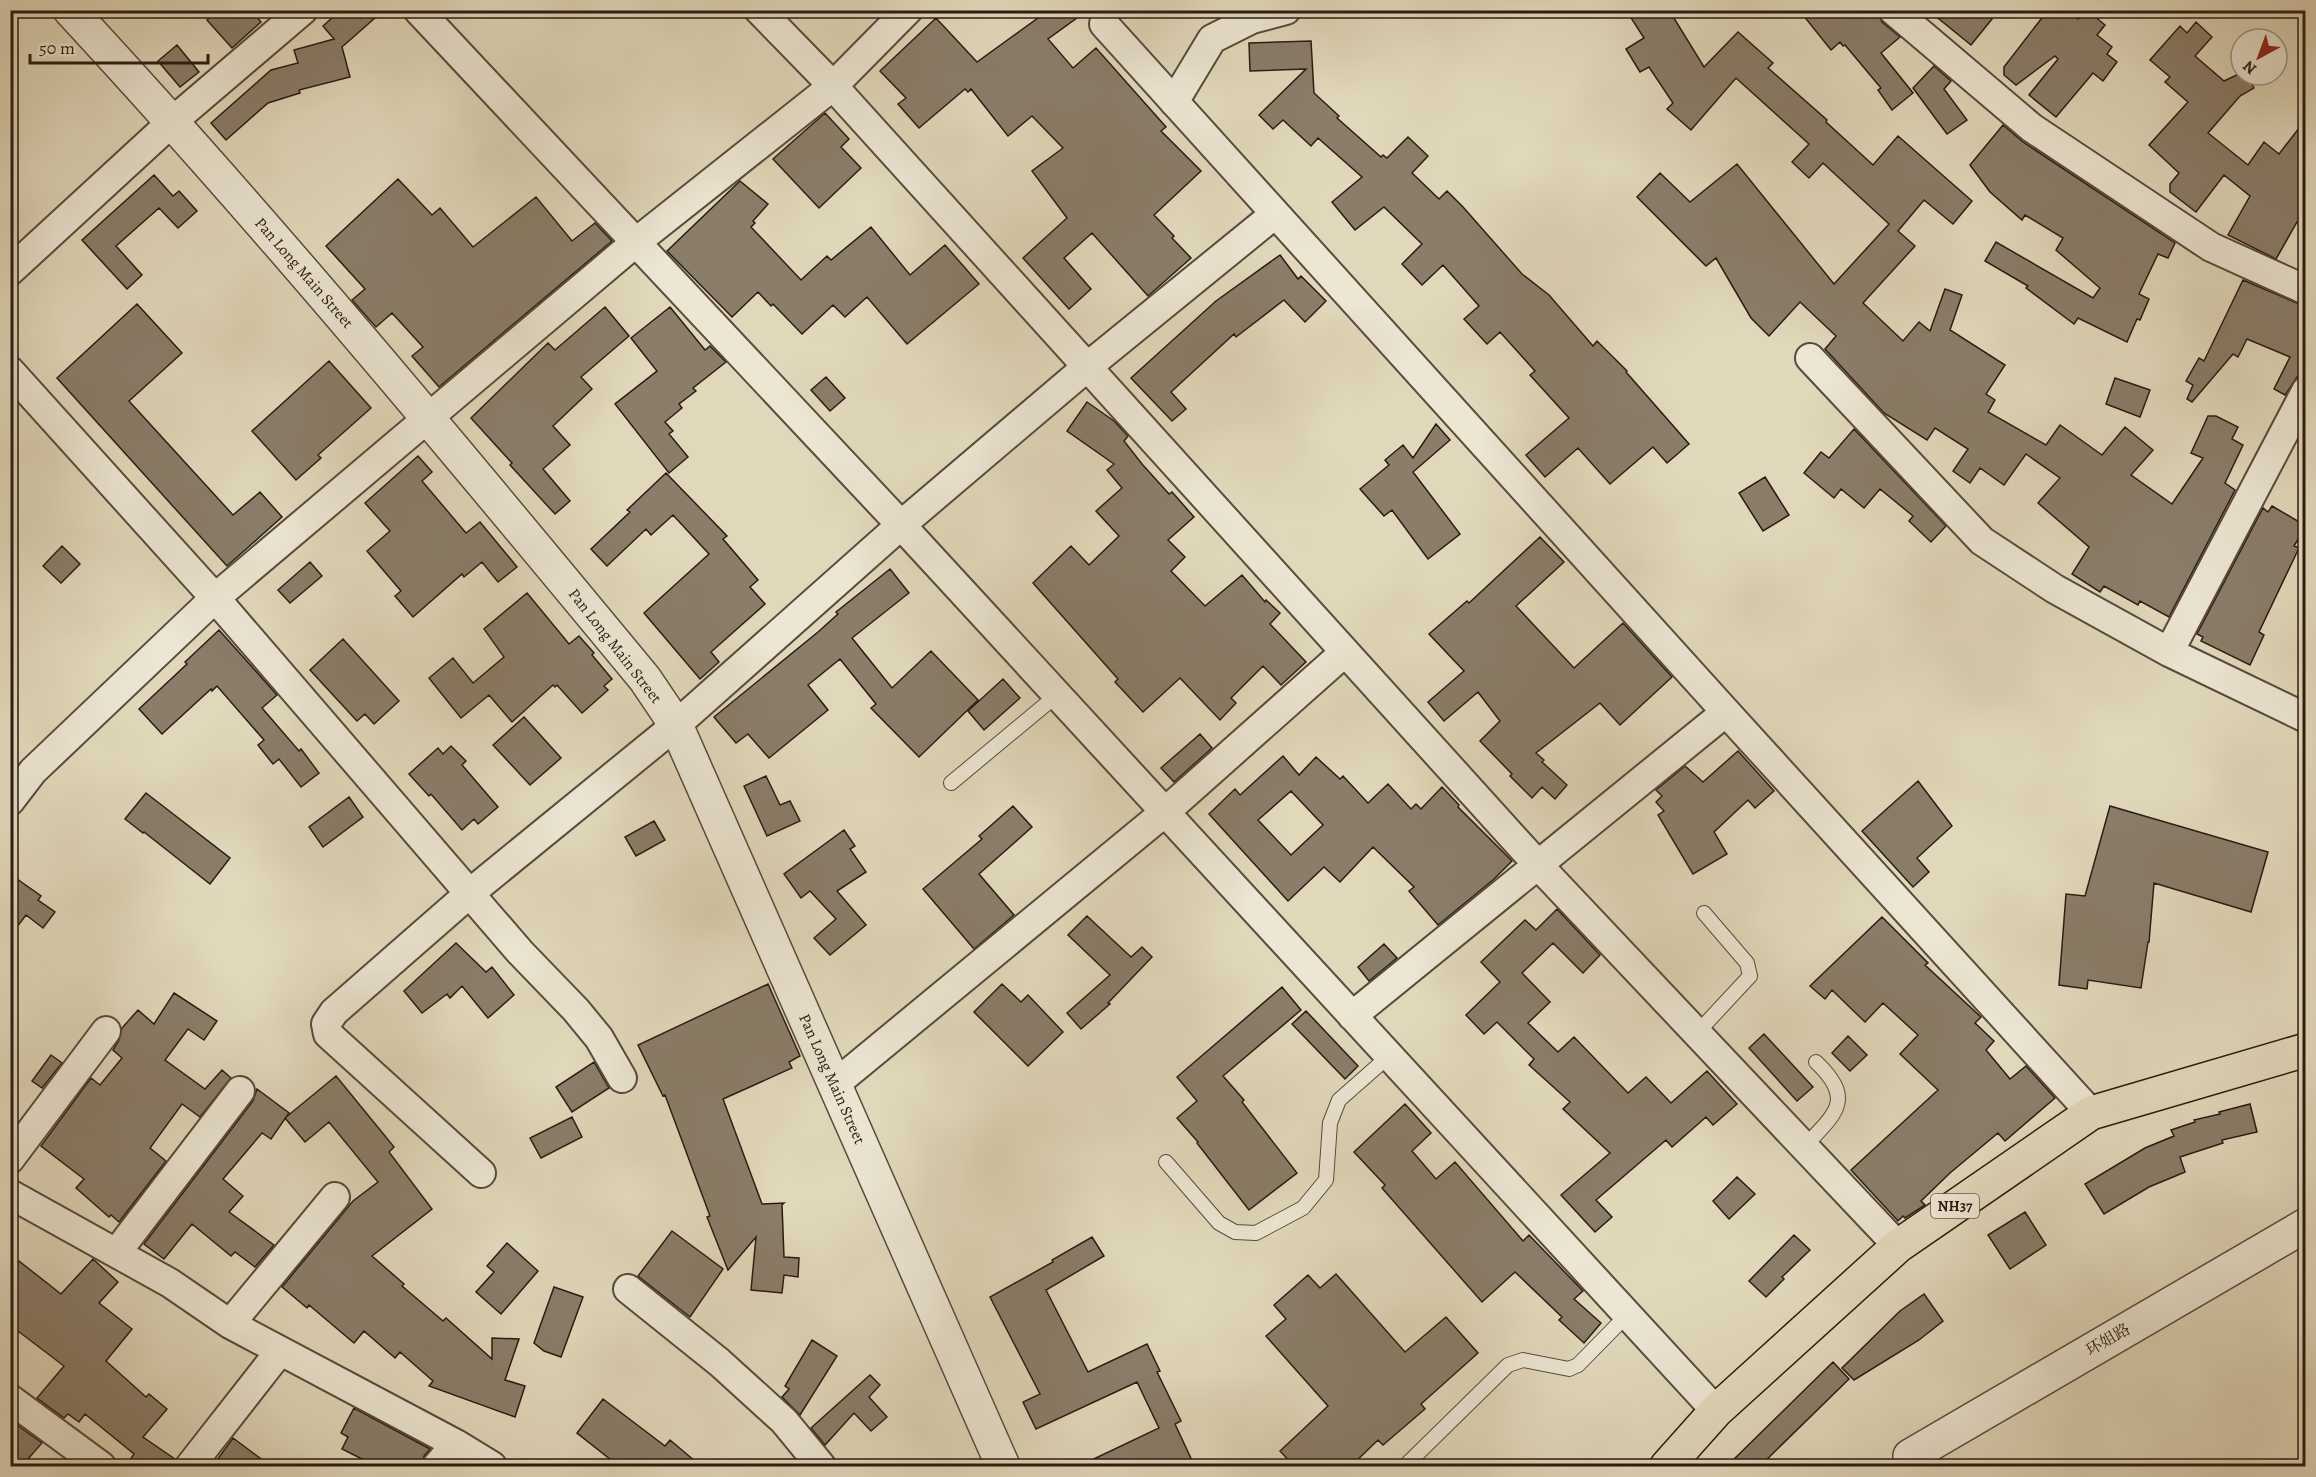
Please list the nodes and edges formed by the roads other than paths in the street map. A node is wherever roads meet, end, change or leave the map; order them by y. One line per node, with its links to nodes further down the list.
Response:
1 (70, 10): 11 (street, Pan Long Main Street)
2 (303, 10): 11 (street)
3 (418, 10): 13 (street)
4 (759, 10): 9 (street)
5 (908, 10): 9 (street)
6 (1286, 10): 10 (street)
7 (1893, 10): 15 (street)
8 (1104, 24): 10 (street)
9 (833, 86): 13 (street); 17 (street)
10 (1174, 102): 12 (street)
11 (173, 121): 14 (street); 20 (street, Pan Long Main Street)
12 (1275, 214): 17 (street); 26 (street)
13 (635, 243): 20 (street); 21 (street)
14 (10, 272)
15 (2306, 290)
16 (1810, 358): 24 (street)
17 (1087, 367): 21 (street); 23 (street)
18 (10, 371): 22 (street)
19 (2306, 391): 24 (street)
20 (428, 418): 22 (street); 28 (street, Pan Long Main Street)
21 (901, 525): 25 (street); 28 (street)
22 (215, 598): 30 (street); 33 (street)
23 (1345, 652): 31 (street); 32 (street)
24 (2169, 652): 27 (street)
25 (1057, 695): 29 (lane); 31 (street)
26 (1726, 712): 32 (street); 44 (street)
27 (2306, 718)
28 (676, 724): 33 (street); 42 (street, Pan Long Main Street)
29 (951, 783)
30 (10, 801)
31 (1165, 812): 35 (street); 42 (street)
32 (1538, 865): 35 (street); 37 (street)
33 (470, 892): 41 (street); 48 (street)
34 (1704, 913): 37 (lane)
35 (1352, 1016): 39 (street)
36 (106, 1031): 46 (street)
37 (1697, 1033): 45 (street)
38 (2306, 1050): 44 (highway, NH37)
39 (1389, 1056): 47 (lane); 55 (street)
40 (1816, 1062): 45 (lane)
41 (622, 1078)
42 (834, 1085): 67 (street, Pan Long Main Street)
43 (240, 1091): 53 (street)
44 (2091, 1113): 52 (highway, NH37)
45 (1804, 1147): 52 (street)
46 (10, 1160)
47 (1166, 1162)
48 (481, 1173)
49 (10, 1194): 53 (street)
50 (335, 1197): 56 (street)
51 (2306, 1225): 61 (street, 环姐路)
52 (1898, 1246): 59 (highway, NH37)
53 (117, 1252): 56 (street)
54 (628, 1289): 66 (street)
55 (1627, 1315): 59 (street); 68 (lane)
56 (230, 1324): 57 (street)
57 (280, 1351): 60 (street); 63 (street)
58 (10, 1399): 62 (street)
59 (1716, 1411): 69 (highway, NH37)
60 (456, 1444): 64 (street); 65 (street)
61 (1908, 1463)
62 (101, 1467)
63 (190, 1467)
64 (437, 1467)
65 (492, 1467)
66 (821, 1467)
67 (1003, 1467)
68 (1405, 1467)
69 (1667, 1467)

